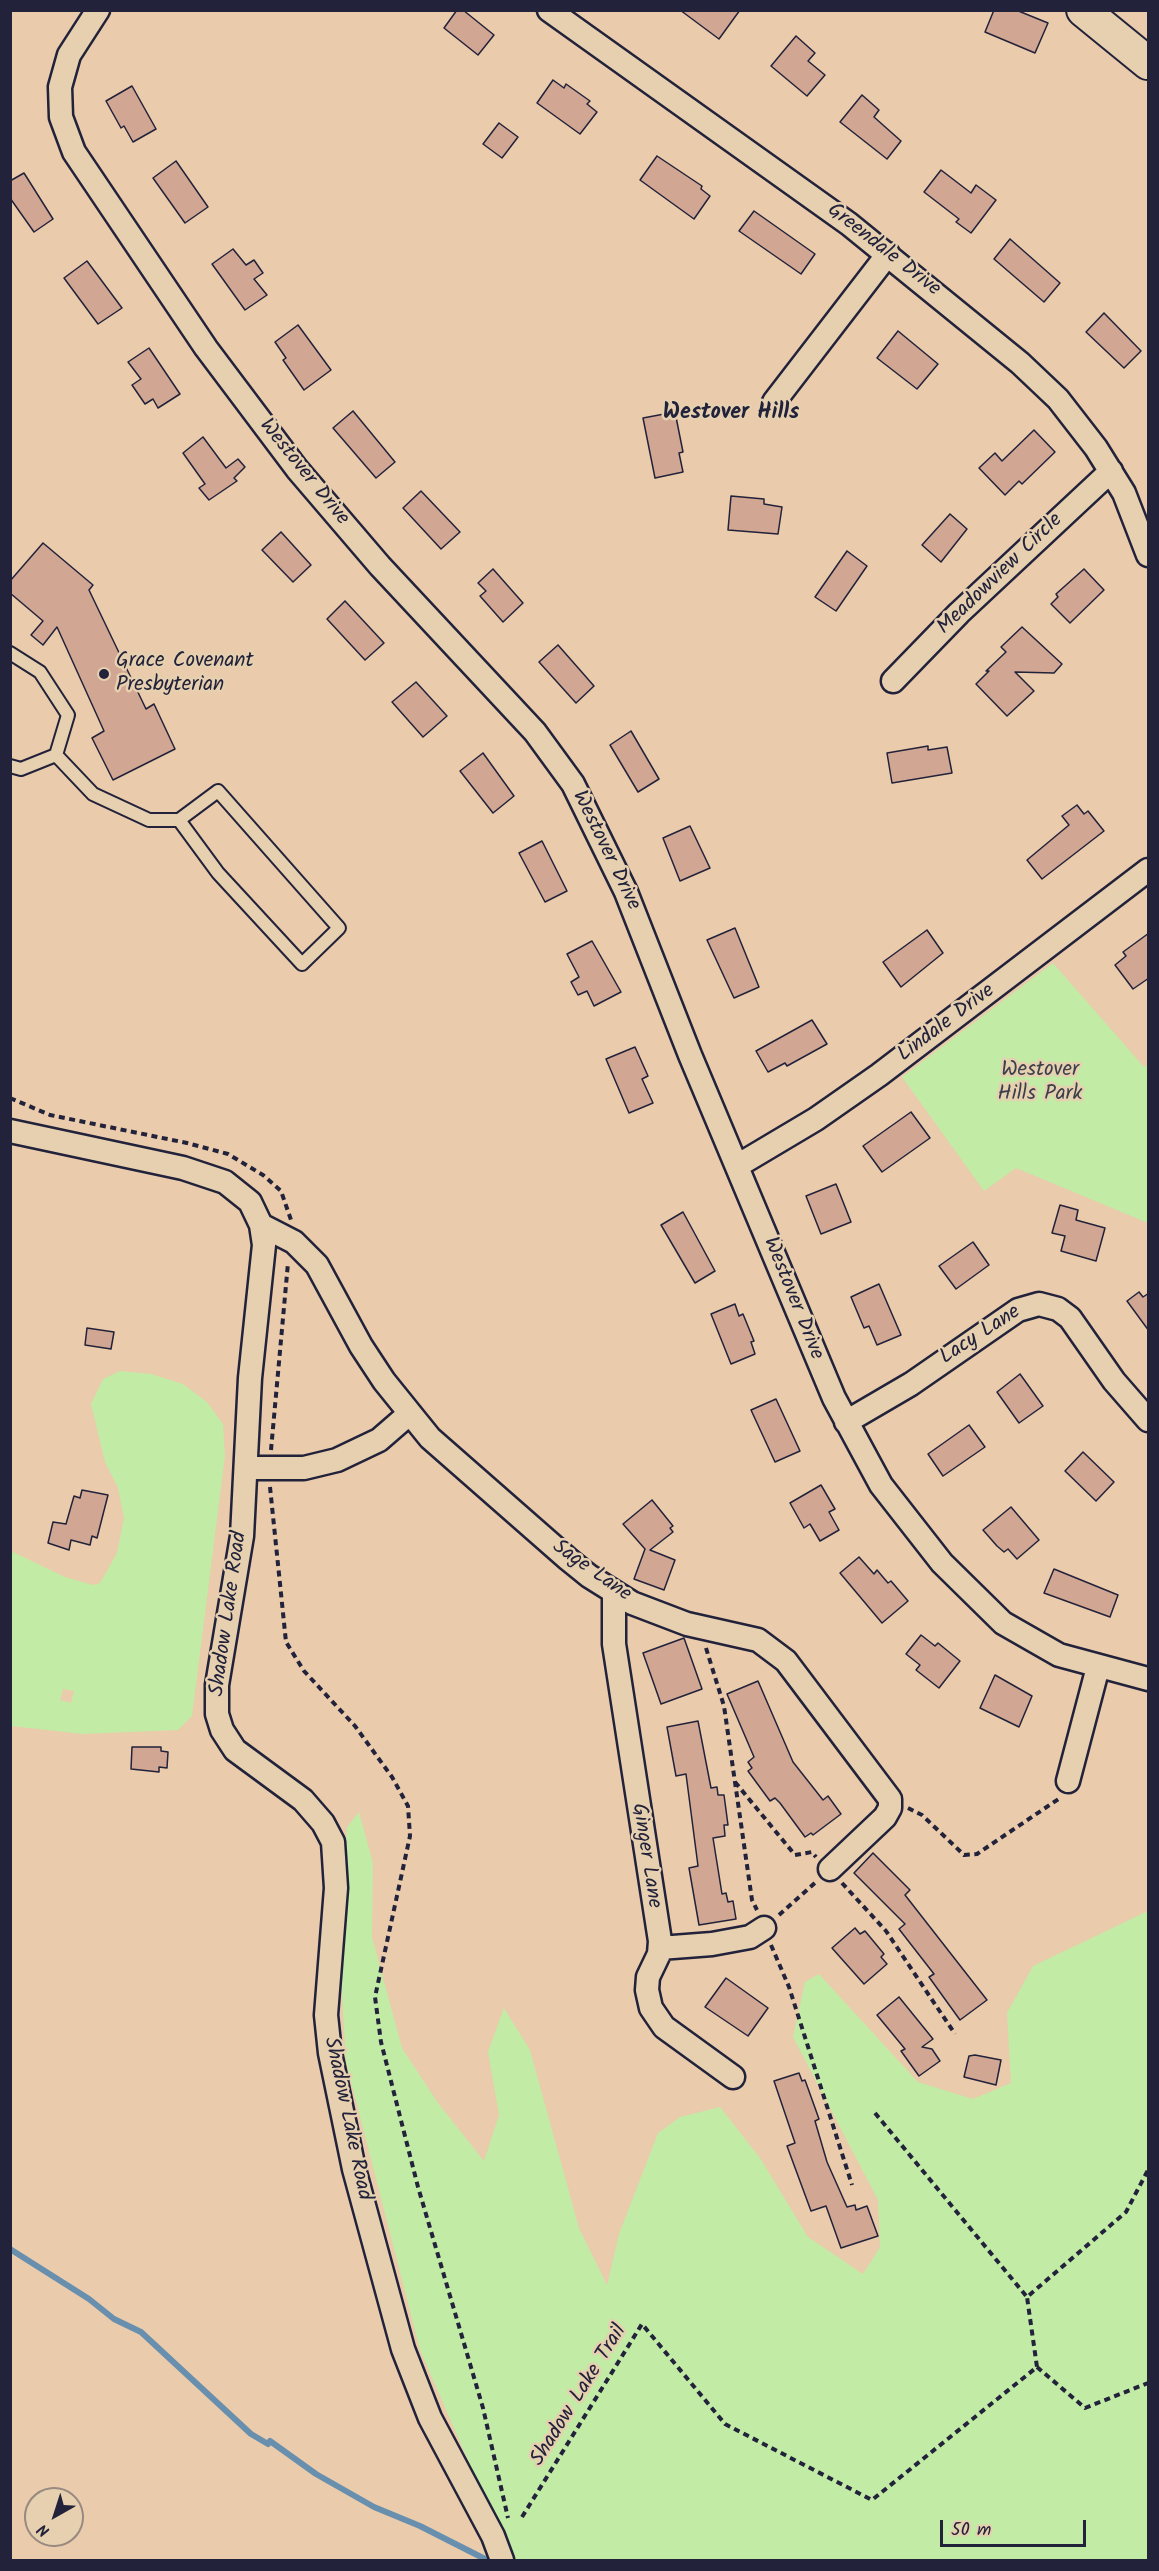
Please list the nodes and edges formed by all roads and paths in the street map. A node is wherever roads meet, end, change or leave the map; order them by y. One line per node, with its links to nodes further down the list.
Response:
1 (98, 10): 17 (street, Westover Drive)
2 (549, 10): 5 (street, Greendale Drive)
3 (1083, 10): 4 (street)
4 (1149, 63)
5 (888, 254): 6 (street); 7 (street, Greendale Drive)
6 (774, 402)
7 (1111, 471): 8 (street, Greendale Drive); 10 (street, Meadowview Circle)
8 (1149, 555)
9 (10, 653): 11 (lane)
10 (893, 681)
11 (56, 755): 12 (lane); 13 (lane)
12 (10, 766)
13 (179, 820): 13 (lane)
14 (1149, 870): 17 (street, Lindale Drive)
15 (10, 1098): 19 (path)
16 (10, 1131): 18 (street, Shadow Lake Road)
17 (737, 1166): 22 (street, Westover Drive)
18 (261, 1225): 19 (street, Sage Lane); 23 (street, Shadow Lake Road)
19 (290, 1239): 20 (street, Sage Lane); 24 (path)
20 (409, 1414): 24 (street); 25 (street, Sage Lane)
21 (1149, 1420): 22 (street, Lacy Lane)
22 (846, 1422): 26 (street, Westover Drive)
23 (246, 1468): 24 (street); 43 (street, Shadow Lake Road)
24 (269, 1470): 42 (path)
25 (614, 1593): 30 (street, Sage Lane); 33 (street, Ginger Lane)
26 (1098, 1667): 27 (street, Westover Drive); 29 (street)
27 (1149, 1679)
28 (734, 1781): 31 (path)
29 (1068, 1781): 30 (path)
30 (890, 1798): 31 (street)
31 (830, 1869): 32 (path); 34 (path)
32 (764, 1928): 33 (street)
33 (660, 1948): 35 (street)
34 (955, 2034)
35 (733, 2077)
36 (875, 2113): 38 (path)
37 (1149, 2170): 38 (path)
38 (1027, 2297): 39 (path)
39 (1037, 2367): 40 (path); 41 (path, Shadow Lake Trail)
40 (1149, 2383)
41 (522, 2517)
42 (508, 2520)
43 (502, 2560)

